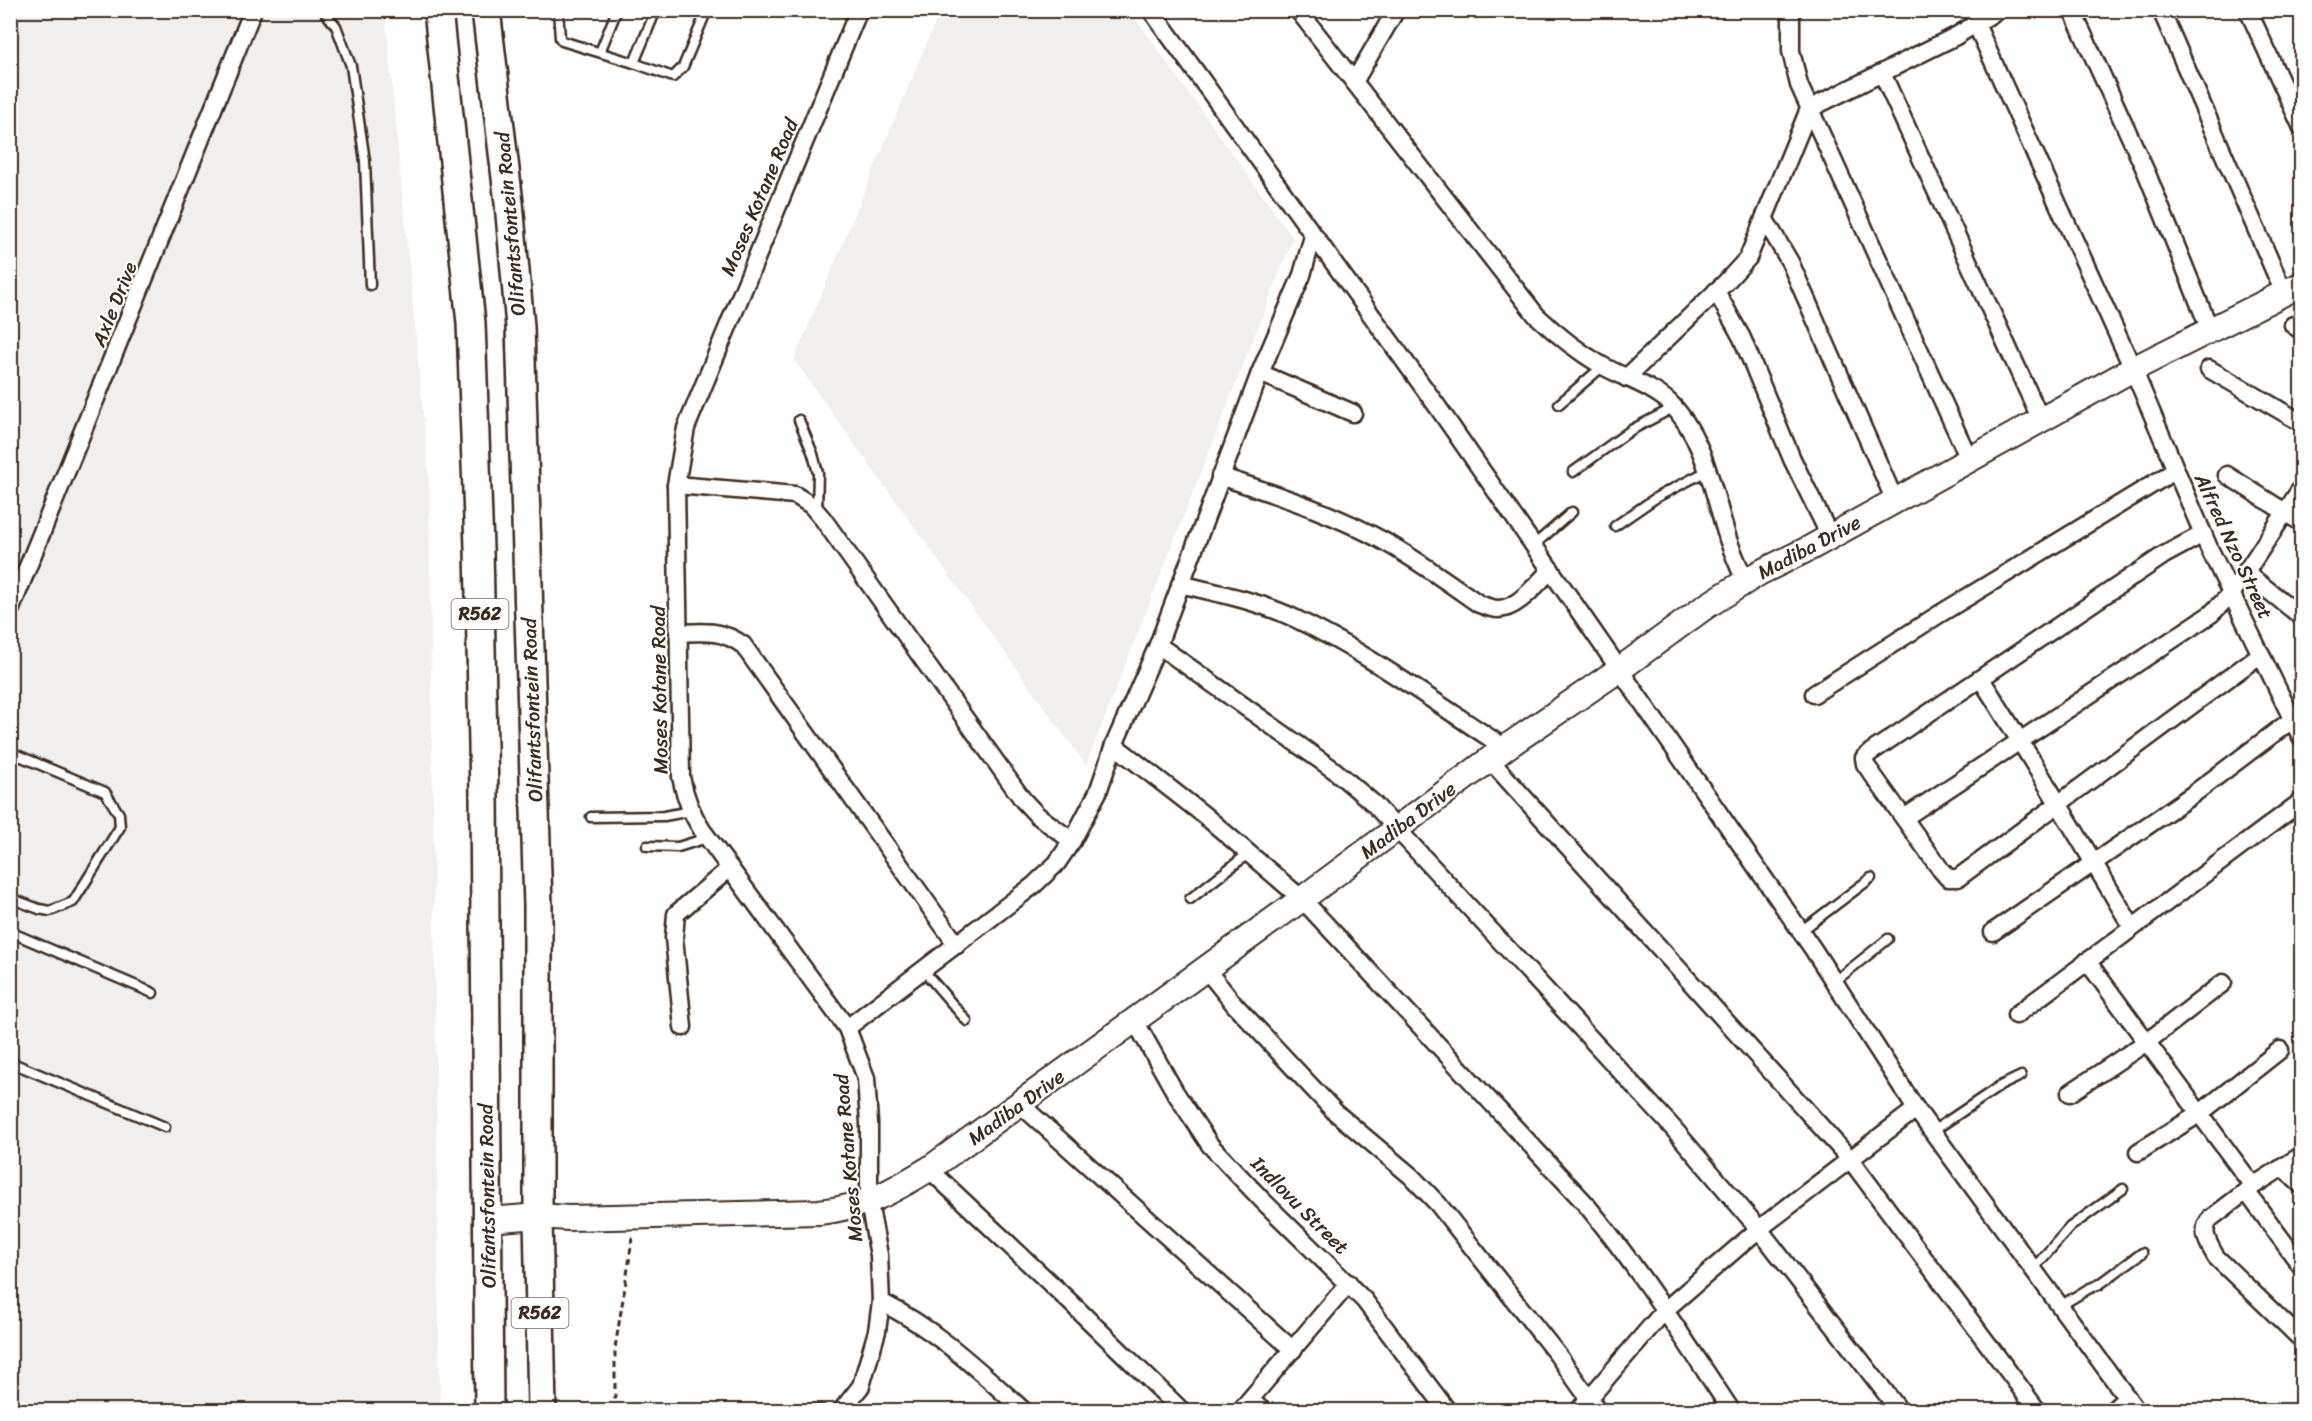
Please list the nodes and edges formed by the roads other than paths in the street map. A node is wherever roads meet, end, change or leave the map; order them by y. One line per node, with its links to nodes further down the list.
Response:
1 (253, 10): 64 (street, Axle Drive)
2 (323, 10): 27 (lane)
3 (438, 10): 131 (main road, Olifantsfontein Road / R562)
4 (486, 10): 130 (main road, Olifantsfontein Road / R562)
5 (558, 10): 19 (lane)
6 (617, 10): 19 (lane)
7 (656, 10): 20 (lane)
8 (707, 10): 20 (lane)
9 (859, 10): 48 (street, Moses Kotane Road)
10 (1151, 10): 26 (street)
11 (1396, 10): 22 (street)
12 (1791, 10): 23 (street)
13 (2072, 10): 30 (street)
14 (2161, 10): 28 (street)
15 (2248, 10): 24 (street)
16 (1302, 12): 22 (street)
17 (1993, 12): 18 (street)
18 (1976, 24): 21 (street); 32 (street, Alfred Nzo Street)
19 (600, 52): 20 (lane)
20 (634, 63)
21 (1882, 73): 23 (street); 40 (street)
22 (1354, 82): 31 (street)
23 (1809, 110): 25 (street); 42 (street)
24 (2301, 128)
25 (1764, 218): 29 (street); 50 (street)
26 (1313, 236): 34 (street); 58 (street)
27 (370, 285)
28 (2293, 288): 30 (street, Madiba Drive)
29 (1716, 291): 35 (street); 57 (street)
30 (2210, 330): 32 (street, Madiba Drive)
31 (1603, 366): 35 (street); 36 (lane)
32 (2133, 369): 40 (street, Madiba Drive); 43 (street, Alfred Nzo Street)
33 (2210, 369): 41 (street)
34 (1260, 374): 38 (street); 47 (street)
35 (1626, 378): 37 (street)
36 (1559, 404)
37 (1673, 408): 44 (street); 45 (lane)
38 (1353, 413)
39 (799, 420): 51 (lane)
40 (2041, 420): 42 (street, Madiba Drive)
41 (2301, 423)
42 (1969, 459): 50 (street, Madiba Drive)
43 (2176, 470): 56 (street, Alfred Nzo Street); 71 (street)
44 (1707, 471): 55 (lane); 61 (street)
45 (1573, 472)
46 (2227, 475): 53 (street)
47 (1220, 476): 59 (street); 62 (street)
48 (676, 485): 51 (street); 66 (street, Moses Kotane Road)
49 (2301, 487): 53 (street)
50 (1895, 501): 57 (street, Madiba Drive)
51 (817, 512): 85 (street)
52 (1572, 512): 58 (lane)
53 (2284, 512): 54 (street); 60 (street)
54 (2301, 523)
55 (1615, 526)
56 (2203, 534): 63 (street, Alfred Nzo Street); 70 (street)
57 (1830, 536): 61 (street, Madiba Drive)
58 (1534, 545): 59 (street)
59 (1551, 570): 69 (street)
60 (2245, 572): 63 (street); 65 (street)
61 (1745, 582): 69 (street, Madiba Drive)
62 (1180, 584): 67 (street); 77 (street)
63 (2232, 593): 68 (street, Alfred Nzo Street); 73 (street)
64 (10, 611)
65 (2301, 617)
66 (678, 633): 80 (street, Moses Kotane Road); 99 (street)
67 (1158, 645): 75 (street); 83 (street)
68 (2261, 654): 72 (street, Alfred Nzo Street); 79 (street)
69 (1620, 669): 77 (street, Madiba Drive); 95 (street)
70 (1981, 679): 73 (street); 82 (street)
71 (1814, 694)
72 (2297, 713): 74 (street, Alfred Nzo Street); 88 (street)
73 (2020, 739): 79 (street); 82 (street)
74 (2301, 739)
75 (1114, 745): 85 (street); 87 (street)
76 (10, 752): 91 (lane)
77 (1497, 753): 83 (street, Madiba Drive); 123 (street)
78 (2301, 801): 94 (street)
79 (2059, 804): 82 (street); 88 (street)
80 (691, 811): 81 (lane); 84 (street, Moses Kotane Road)
81 (591, 817)
82 (1904, 818)
83 (1395, 828): 93 (street, Madiba Drive); 132 (street)
84 (708, 837): 86 (lane); 89 (street, Moses Kotane Road)
85 (1072, 842): 99 (street)
86 (647, 846)
87 (1249, 853): 92 (lane); 93 (street)
88 (2093, 864): 94 (street); 97 (street)
89 (730, 868): 109 (street); 110 (street, Moses Kotane Road)
90 (1870, 878): 95 (lane)
91 (10, 898)
92 (1190, 899)
93 (1302, 899): 101 (street, Madiba Drive); 139 (street)
94 (2132, 927): 100 (street)
95 (1801, 931): 103 (street)
96 (10, 932): 105 (lane)
97 (1993, 932)
98 (1888, 939): 103 (lane)
99 (957, 945): 102 (street)
100 (2087, 961): 106 (street); 111 (street)
101 (1205, 968): 107 (street, Madiba Drive); 144 (street)
102 (923, 970): 108 (lane); 110 (street)
103 (1834, 982): 117 (street)
104 (2223, 983): 111 (street)
105 (153, 993)
106 (2016, 1016)
107 (1136, 1020): 116 (street, Madiba Drive); 136 (street, Indlovu Street)
108 (967, 1021)
109 (683, 1027)
110 (848, 1028): 129 (street, Moses Kotane Road)
111 (2148, 1041): 115 (street); 118 (street)
112 (2280, 1050): 118 (street)
113 (10, 1062): 119 (lane)
114 (2021, 1077): 120 (lane)
115 (2070, 1093)
116 (1020, 1104): 125 (street, Madiba Drive); 141 (street)
117 (1916, 1109): 120 (street); 123 (street)
118 (2199, 1114): 121 (street); 127 (street)
119 (165, 1127)
120 (1933, 1131): 135 (street)
121 (2138, 1152)
122 (2301, 1155): 124 (street)
123 (1850, 1159): 132 (street); 155 (street)
124 (2283, 1167): 126 (street); 127 (street)
125 (929, 1169): 129 (street, Madiba Drive); 151 (street)
126 (2301, 1186)
127 (2249, 1188): 134 (street); 140 (street)
128 (2123, 1189): 135 (lane)
129 (869, 1203): 130 (street, Madiba Drive); 137 (street, Moses Kotane Road)
130 (538, 1216): 131 (street, Madiba Drive); 146 (main road, Olifantsfontein Road / R562)
131 (488, 1220): 145 (main road, Olifantsfontein Road / R562)
132 (1759, 1229): 139 (street); 154 (street)
133 (2142, 1253): 138 (lane)
134 (2301, 1267)
135 (2032, 1269): 138 (street)
136 (1348, 1283): 141 (street); 152 (street, Indlovu Street)
137 (881, 1302): 149 (street, Moses Kotane Road); 150 (street)
138 (2060, 1306): 142 (street)
139 (1665, 1310): 144 (street); 153 (street)
140 (2301, 1340)
141 (1293, 1350): 143 (street)
142 (2131, 1404): 156 (street)
143 (1251, 1407)
144 (1588, 1407)
145 (489, 1410)
146 (542, 1410)
147 (757, 1410): 148 (lane)
148 (822, 1410)
149 (842, 1410)
150 (1023, 1410)
151 (1181, 1410)
152 (1447, 1410)
153 (1731, 1410)
154 (1899, 1410)
155 (2037, 1410)
156 (2113, 1410)

